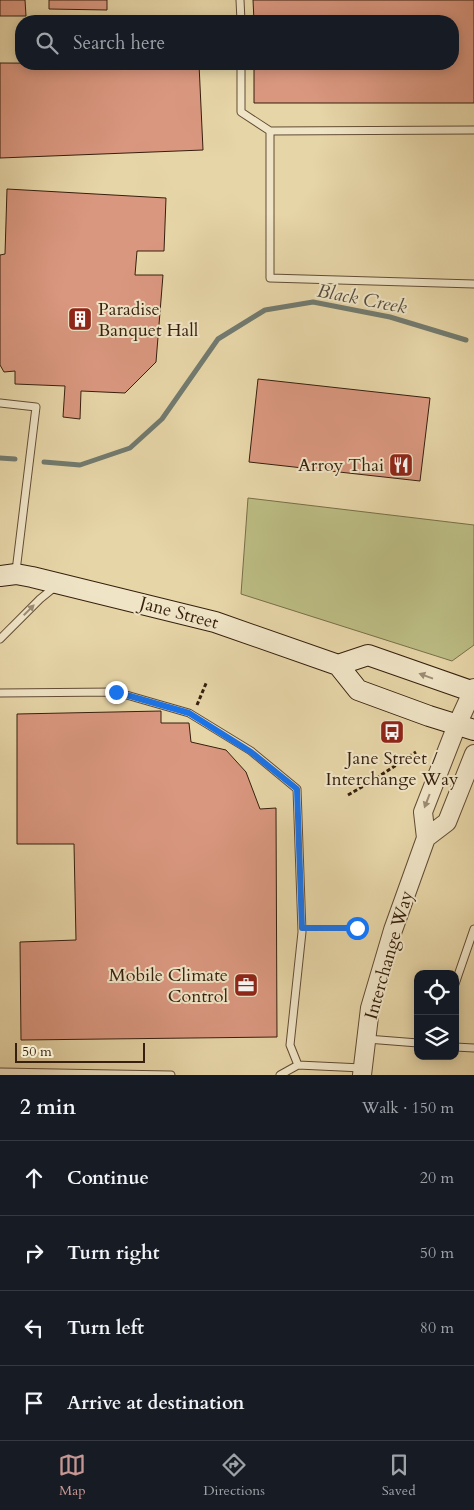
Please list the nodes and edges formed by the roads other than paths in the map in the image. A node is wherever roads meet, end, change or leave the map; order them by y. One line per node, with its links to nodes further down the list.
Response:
1 (240, 0): 2 (lane)
2 (240, 15)
3 (241, 70): 5 (lane)
4 (474, 130): 5 (lane)
5 (270, 131): 6 (lane)
6 (474, 284)
7 (0, 403): 8 (lane)
8 (5, 572): 9 (main road, Jane Street)
9 (60, 583): 10 (lane, one-way to 9); 11 (main road, Jane Street)
10 (0, 639)
11 (338, 665): 12 (main road, one-way to 11); 14 (main road)
12 (474, 691): 14 (street, Interchange Way)
13 (0, 693): 23 (lane)
14 (465, 727): 16 (street, Interchange Way, one-way to 16)
15 (474, 754): 16 (street)
16 (426, 838): 19 (street, Interchange Way)
17 (474, 929): 18 (lane)
18 (459, 972)
19 (366, 1039): 20 (lane); 24 (street, Interchange Way)
20 (414, 1043)
21 (459, 1047): 22 (lane)
22 (474, 1048)
23 (298, 1065): 24 (lane); 27 (lane)
24 (362, 1071)
25 (0, 1072): 26 (lane)
26 (171, 1075)
27 (280, 1075)

